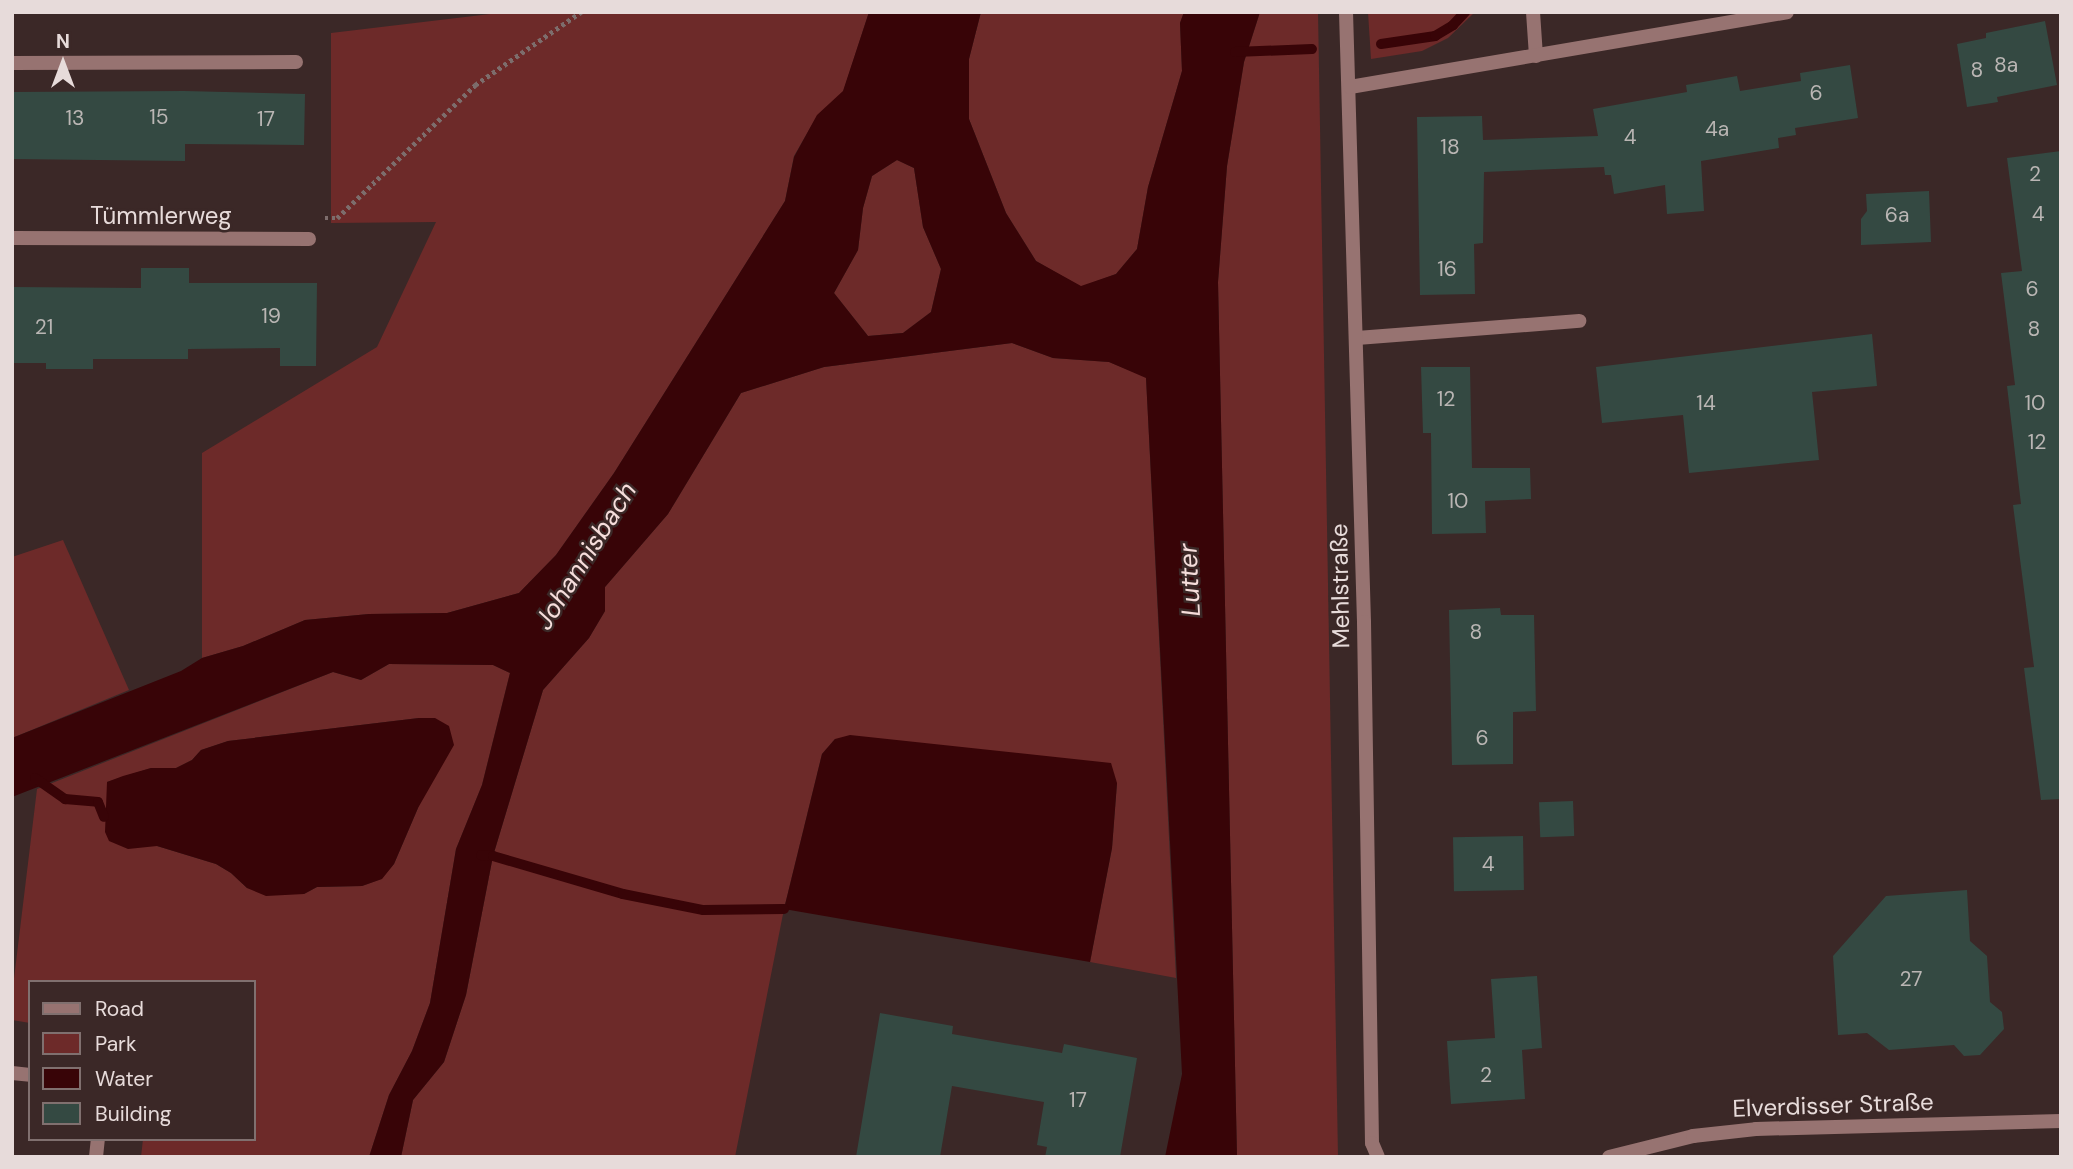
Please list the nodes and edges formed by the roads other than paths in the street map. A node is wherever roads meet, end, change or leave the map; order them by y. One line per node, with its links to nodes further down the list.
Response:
1 (1346, 12): 7 (street, Mehlstraße)
2 (1533, 12): 4 (street)
3 (1787, 12): 4 (street)
4 (1536, 55): 7 (street)
5 (296, 62): 6 (street)
6 (12, 63)
7 (1350, 87): 11 (street, Mehlstraße)
8 (12, 238): 9 (street, Tümmlerweg)
9 (309, 239)
10 (1579, 321): 11 (street)
11 (1357, 338): 13 (street, Mehlstraße)
12 (2061, 1121): 14 (street, Elverdisser Straße)
13 (1378, 1157)
14 (1609, 1157)

